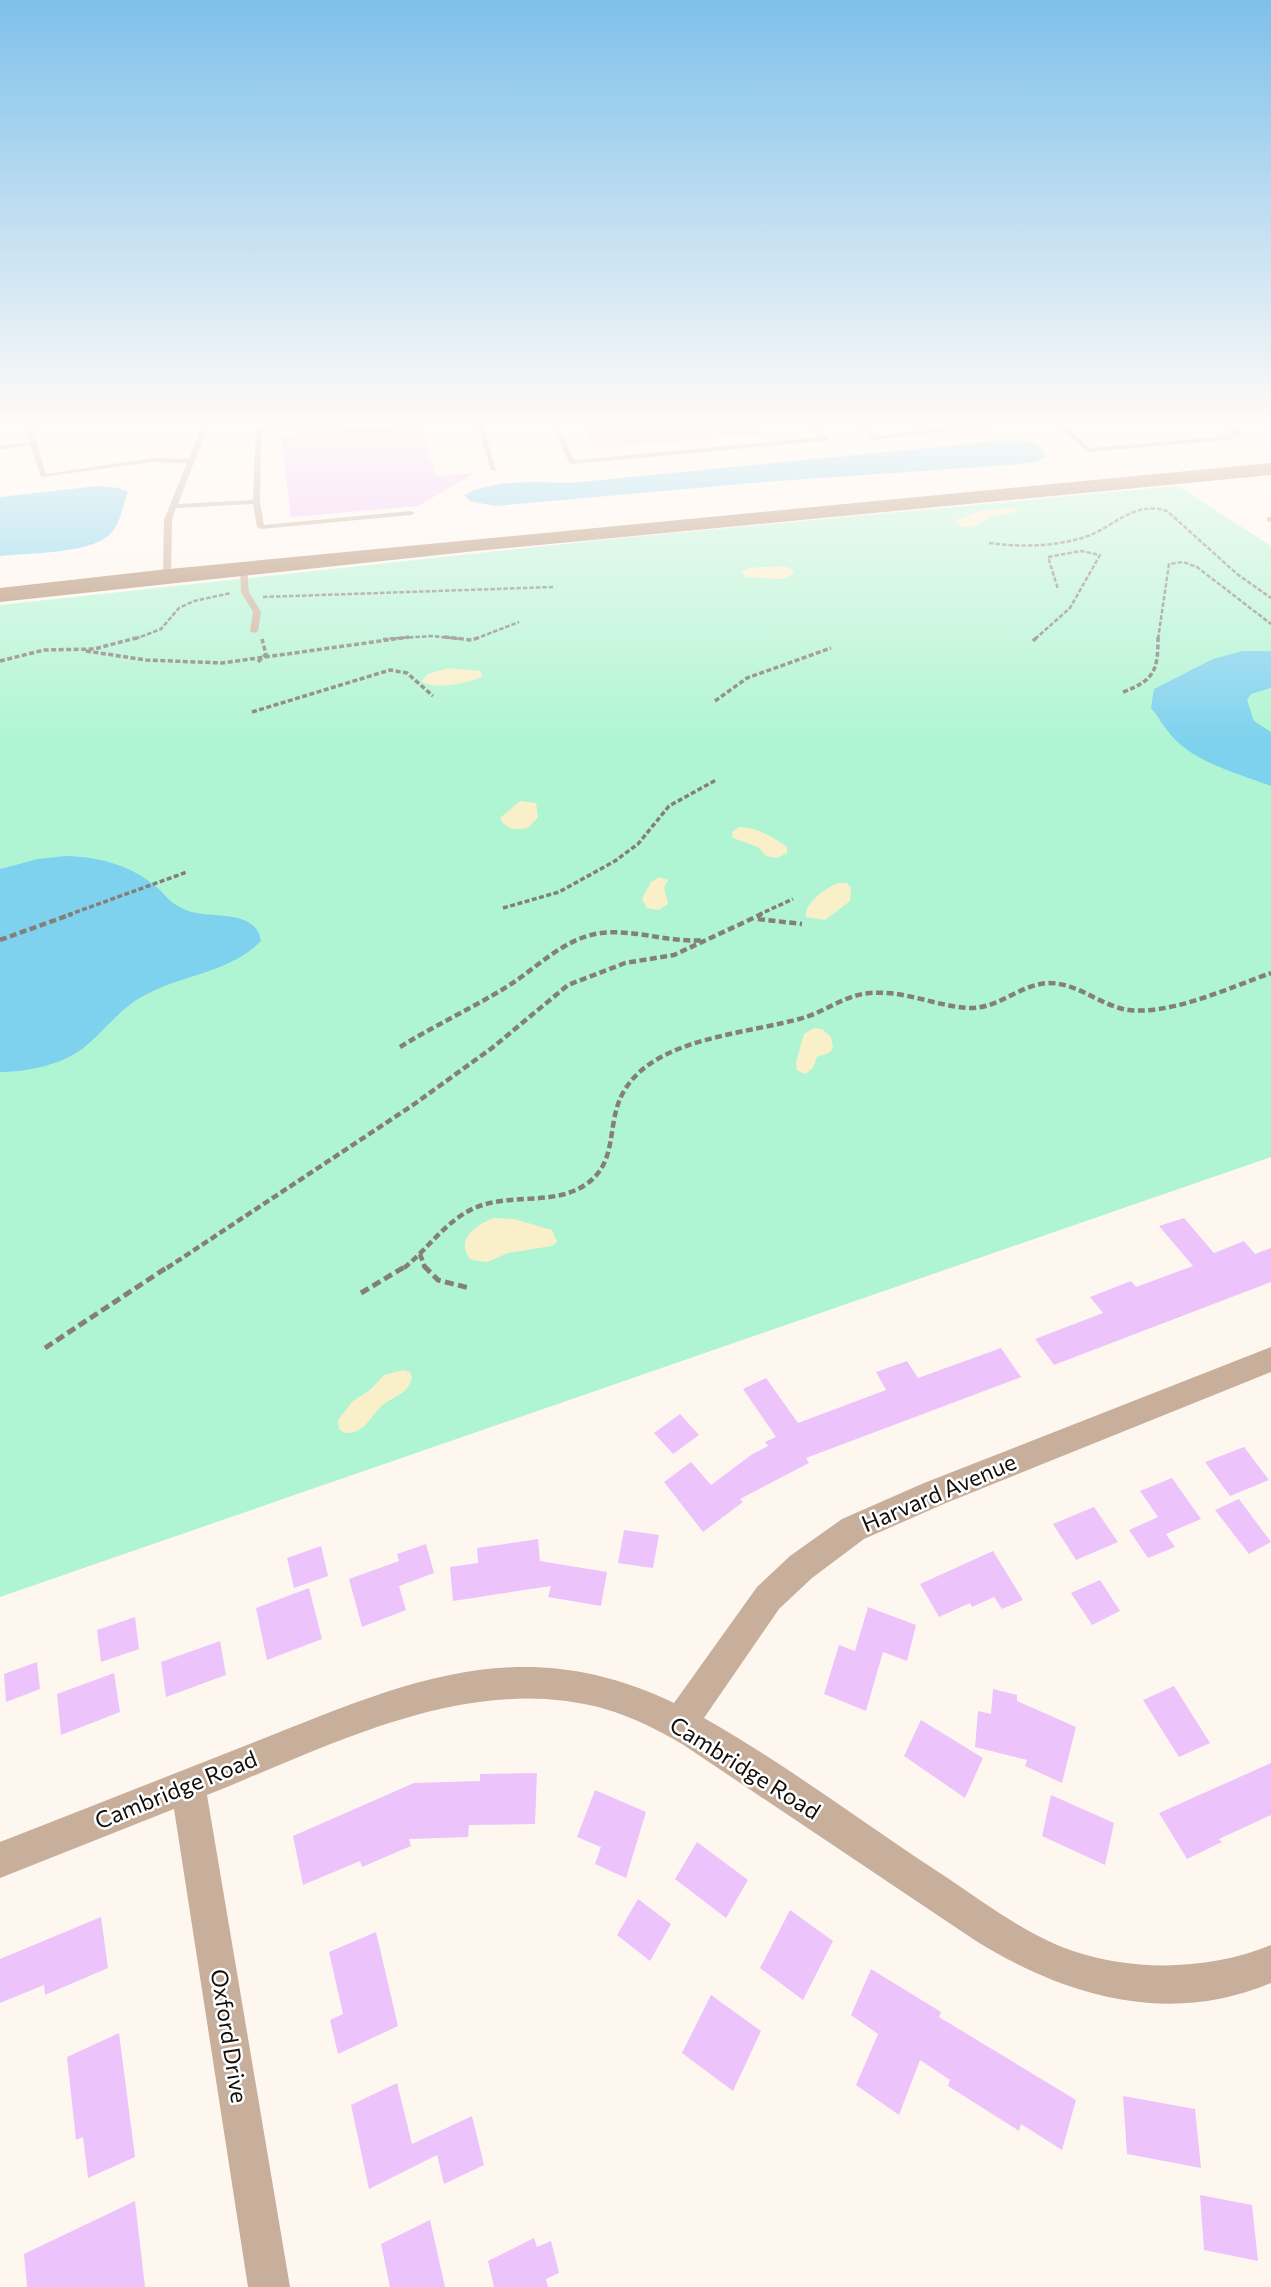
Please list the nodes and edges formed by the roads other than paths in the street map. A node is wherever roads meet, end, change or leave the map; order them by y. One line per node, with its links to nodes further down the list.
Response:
1 (168, 528): 4 (lane)
2 (634, 528): 3 (main road)
3 (243, 568): 4 (main road); 6 (lane)
4 (167, 575): 5 (main road)
5 (0, 595)
6 (254, 631)
7 (1271, 1359): 8 (street, Harvard Avenue)
8 (680, 1724): 9 (street, Cambridge Road); 11 (street, Cambridge Road)
9 (188, 1785): 10 (street, Cambridge Road); 12 (street, Oxford Drive)
10 (0, 1860)
11 (1271, 1964)
12 (270, 2287)

